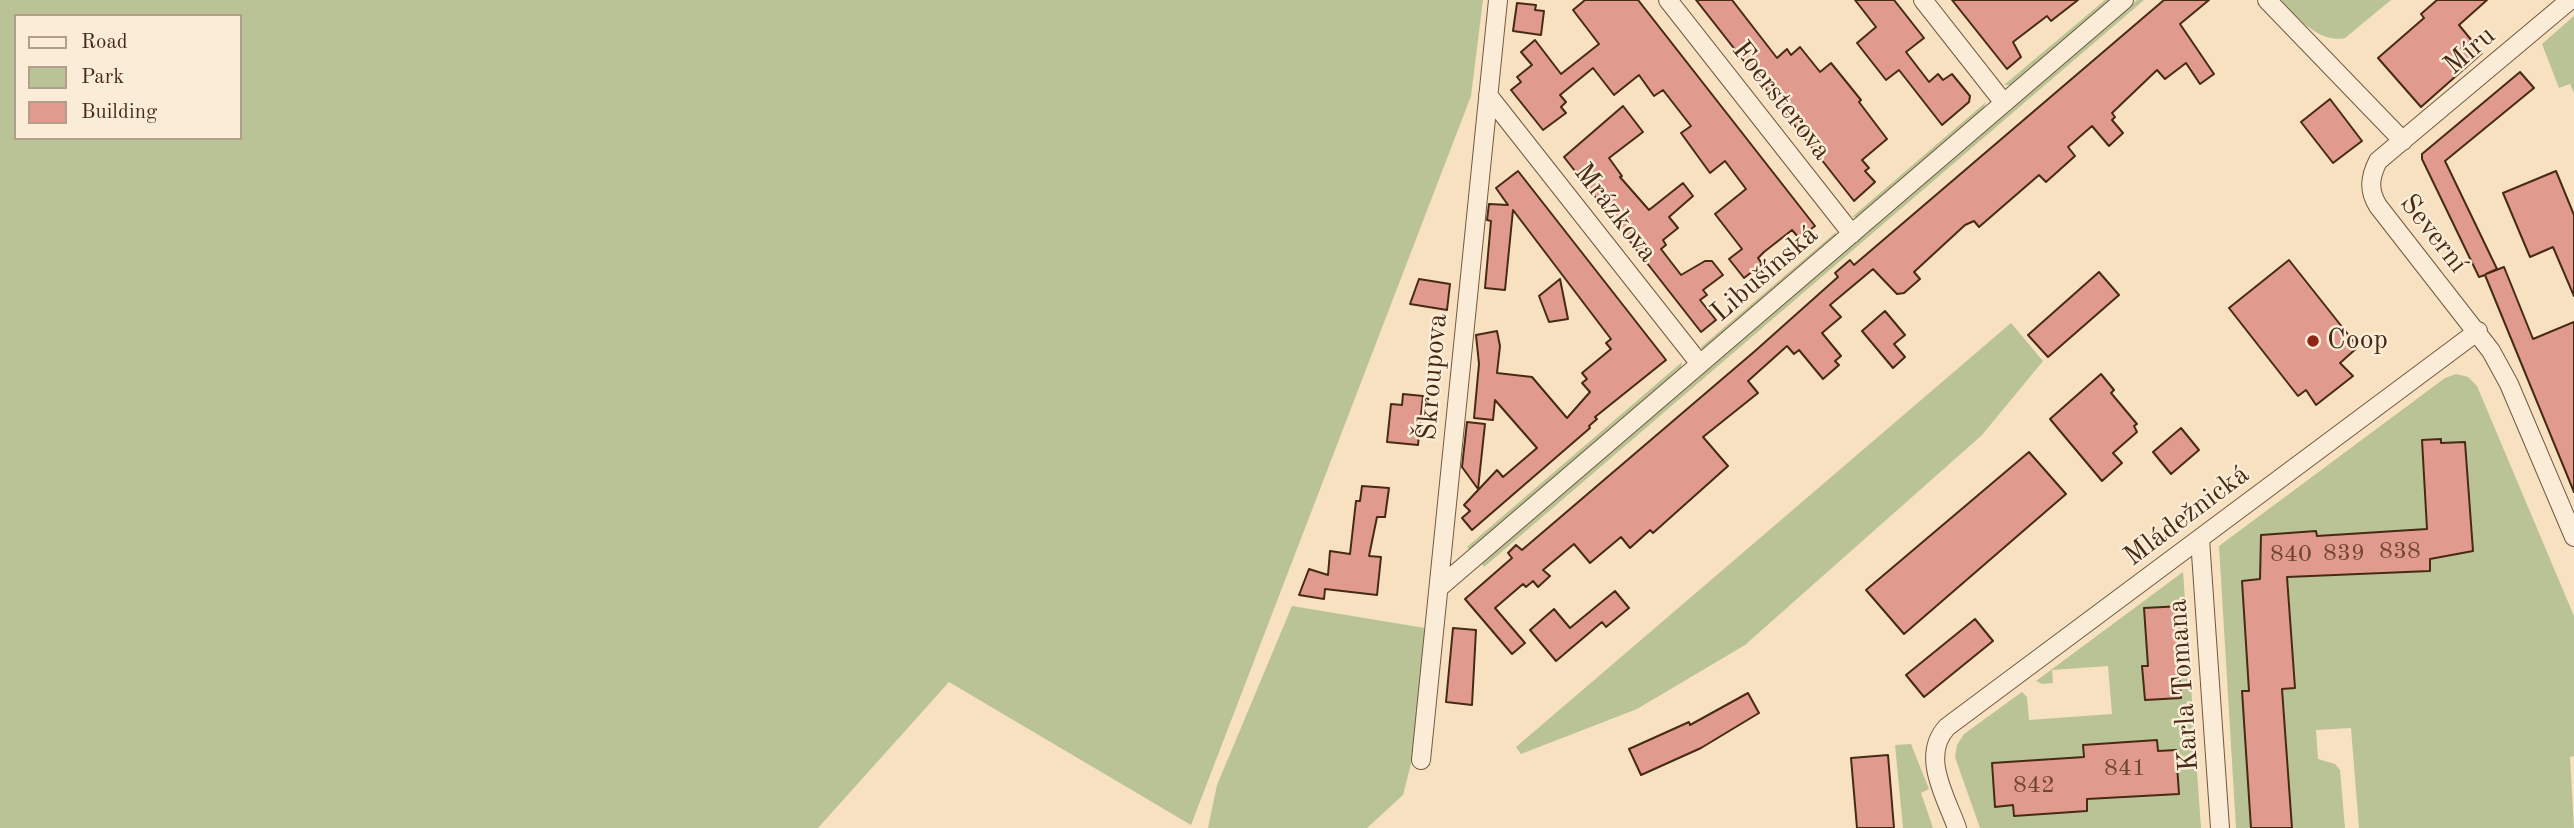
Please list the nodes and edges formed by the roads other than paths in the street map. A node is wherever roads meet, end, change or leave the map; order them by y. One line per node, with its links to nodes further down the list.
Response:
1 (1498, 0): 7 (street, Škroupova)
2 (1668, 0): 10 (street, Foersterova)
3 (1923, 0): 8 (street)
4 (2124, 0): 8 (street, Libušínská)
5 (2267, 0): 9 (street)
6 (2570, 0): 9 (street, Míru)
7 (1488, 95): 12 (street, Mrázkova); 15 (street, Škroupova)
8 (2004, 103): 10 (street, Libušínská)
9 (2403, 141): 11 (street, Severní)
10 (1852, 234): 12 (street, Libušínská)
11 (2478, 331): 13 (street, Severní); 14 (street, Mládežnická)
12 (1700, 364): 15 (street, Libušínská)
13 (2574, 537)
14 (2200, 539): 17 (street, Mládežnická); 18 (street, Karla Tomana)
15 (1440, 587): 16 (street, Škroupova)
16 (1421, 760)
17 (1957, 828)
18 (2220, 828)

